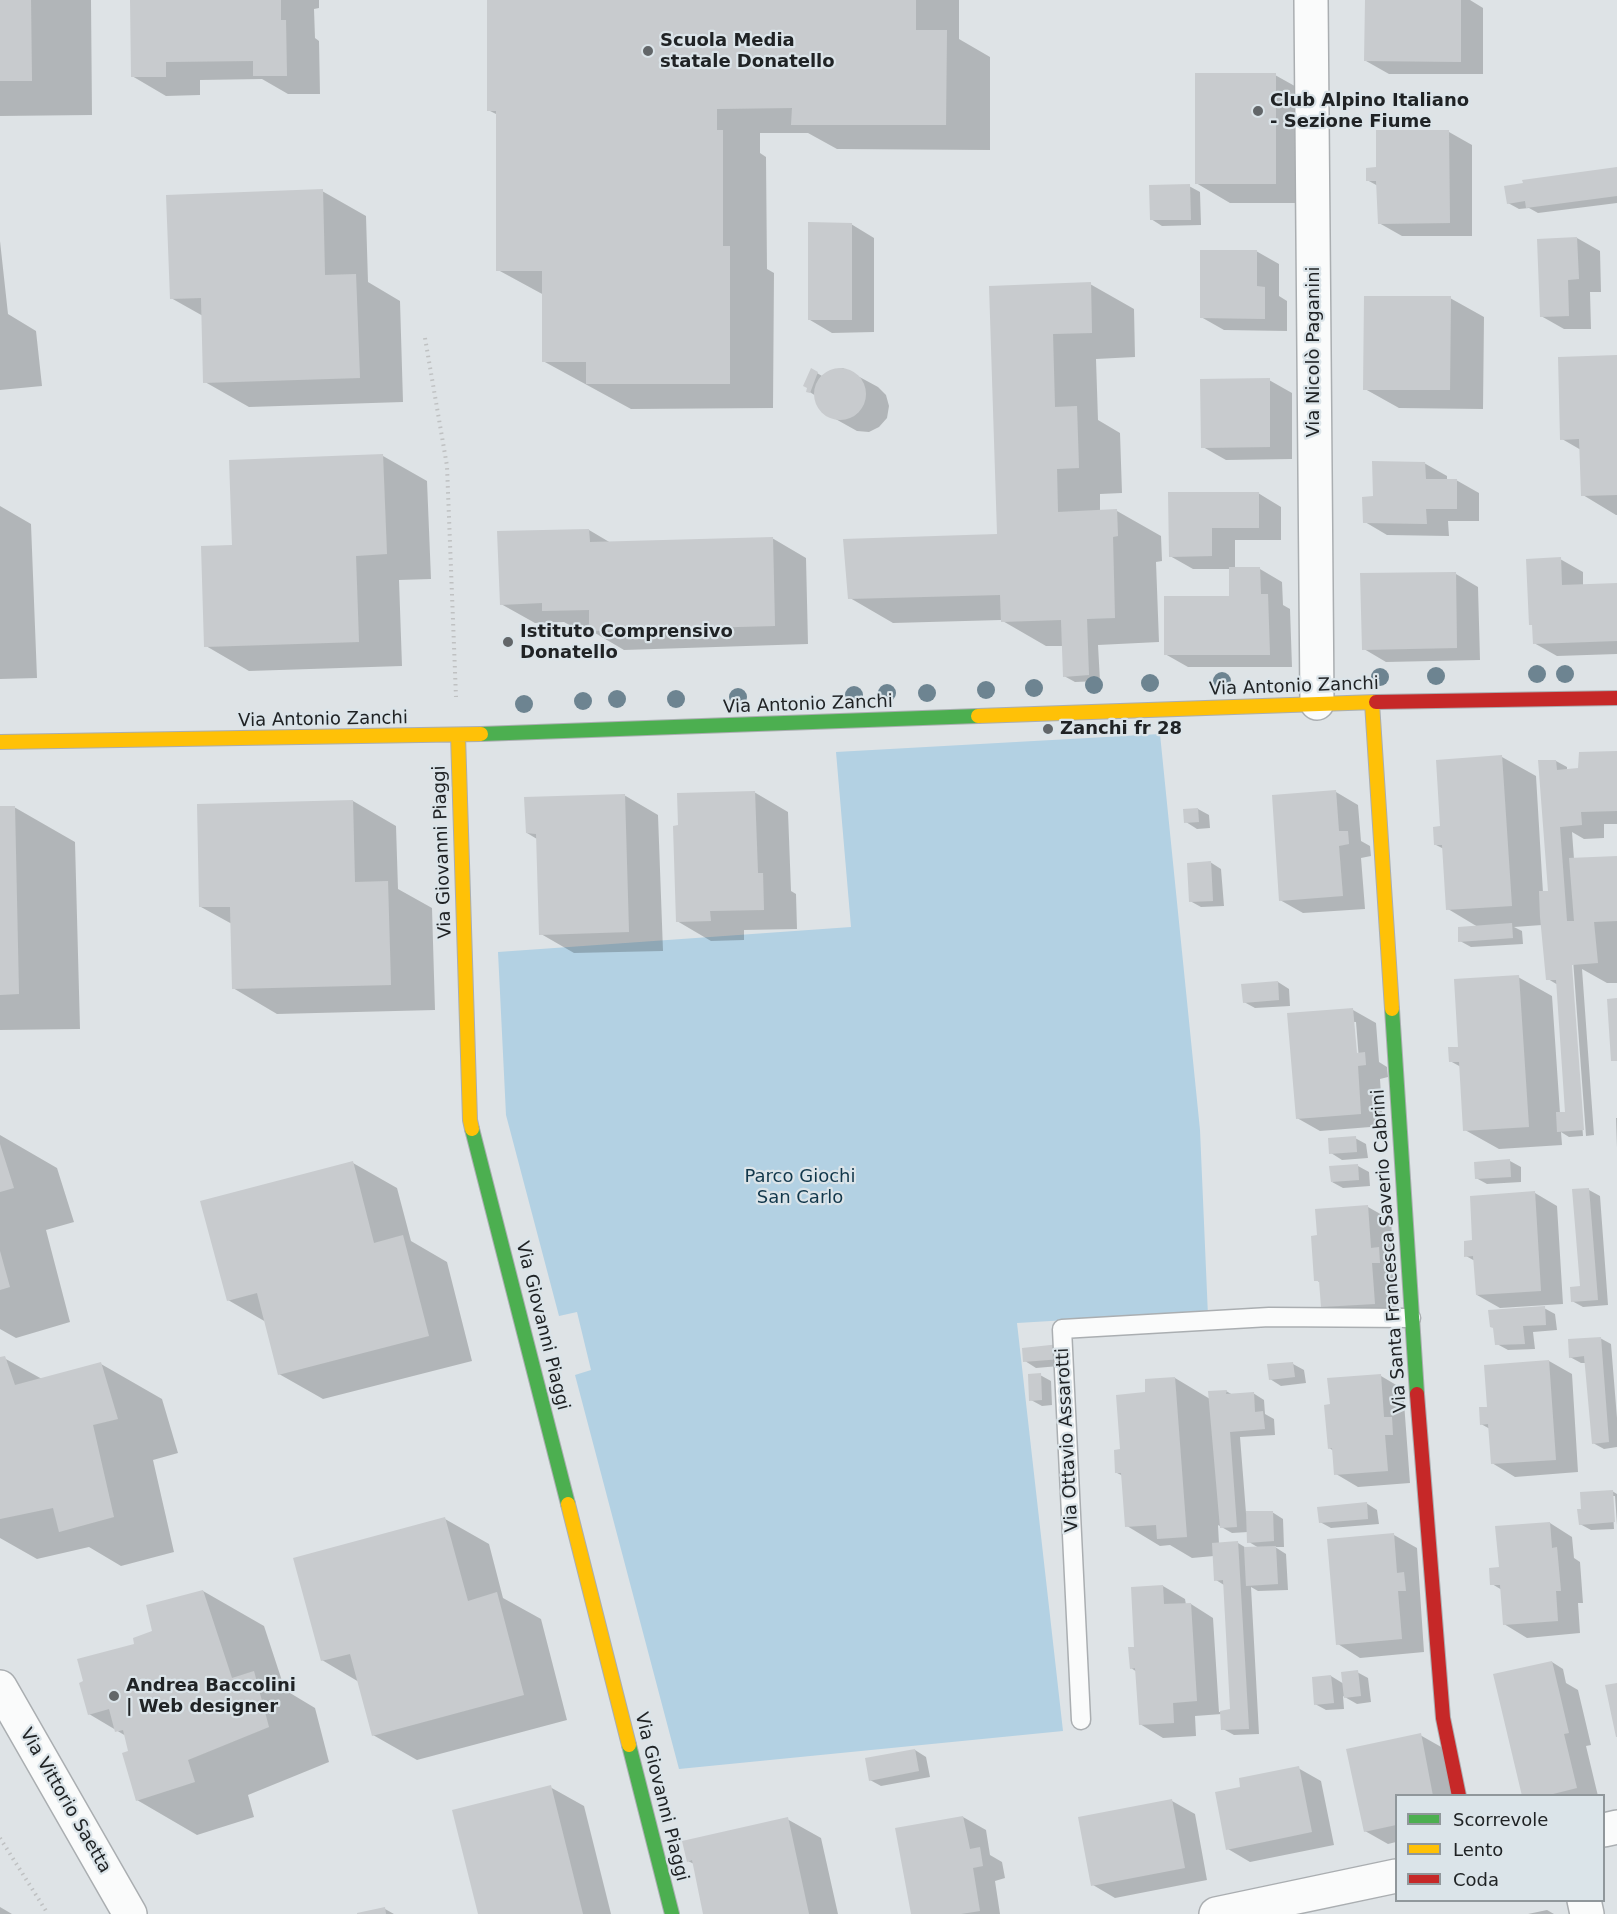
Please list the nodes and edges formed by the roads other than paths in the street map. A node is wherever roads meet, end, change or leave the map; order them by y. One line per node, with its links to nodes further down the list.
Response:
1 (1311, 0): 3 (street, Via Nicolò Paganini)
2 (1617, 698): 4 (street, Via Antonio Zanchi)
3 (1317, 703): 4 (street, Via Antonio Zanchi); 5 (street, Via Antonio Zanchi)
4 (1372, 703): 7 (street, Via Santa Francesca Saverio Cabrini)
5 (458, 735): 6 (street, Via Antonio Zanchi); 14 (street, Via Giovanni Piaggi)
6 (0, 742)
7 (1411, 1318): 9 (lane, Via Ottavio Assarotti); 10 (street, Via Santa Francesca Saverio Cabrini)
8 (0, 1687): 13 (street, Via Vittorio Saetta)
9 (1082, 1720)
10 (1459, 1794)
11 (1395, 1876): 12 (street)
12 (1266, 1909): 15 (street)
13 (130, 1914)
14 (672, 1914)
15 (1216, 1914)

